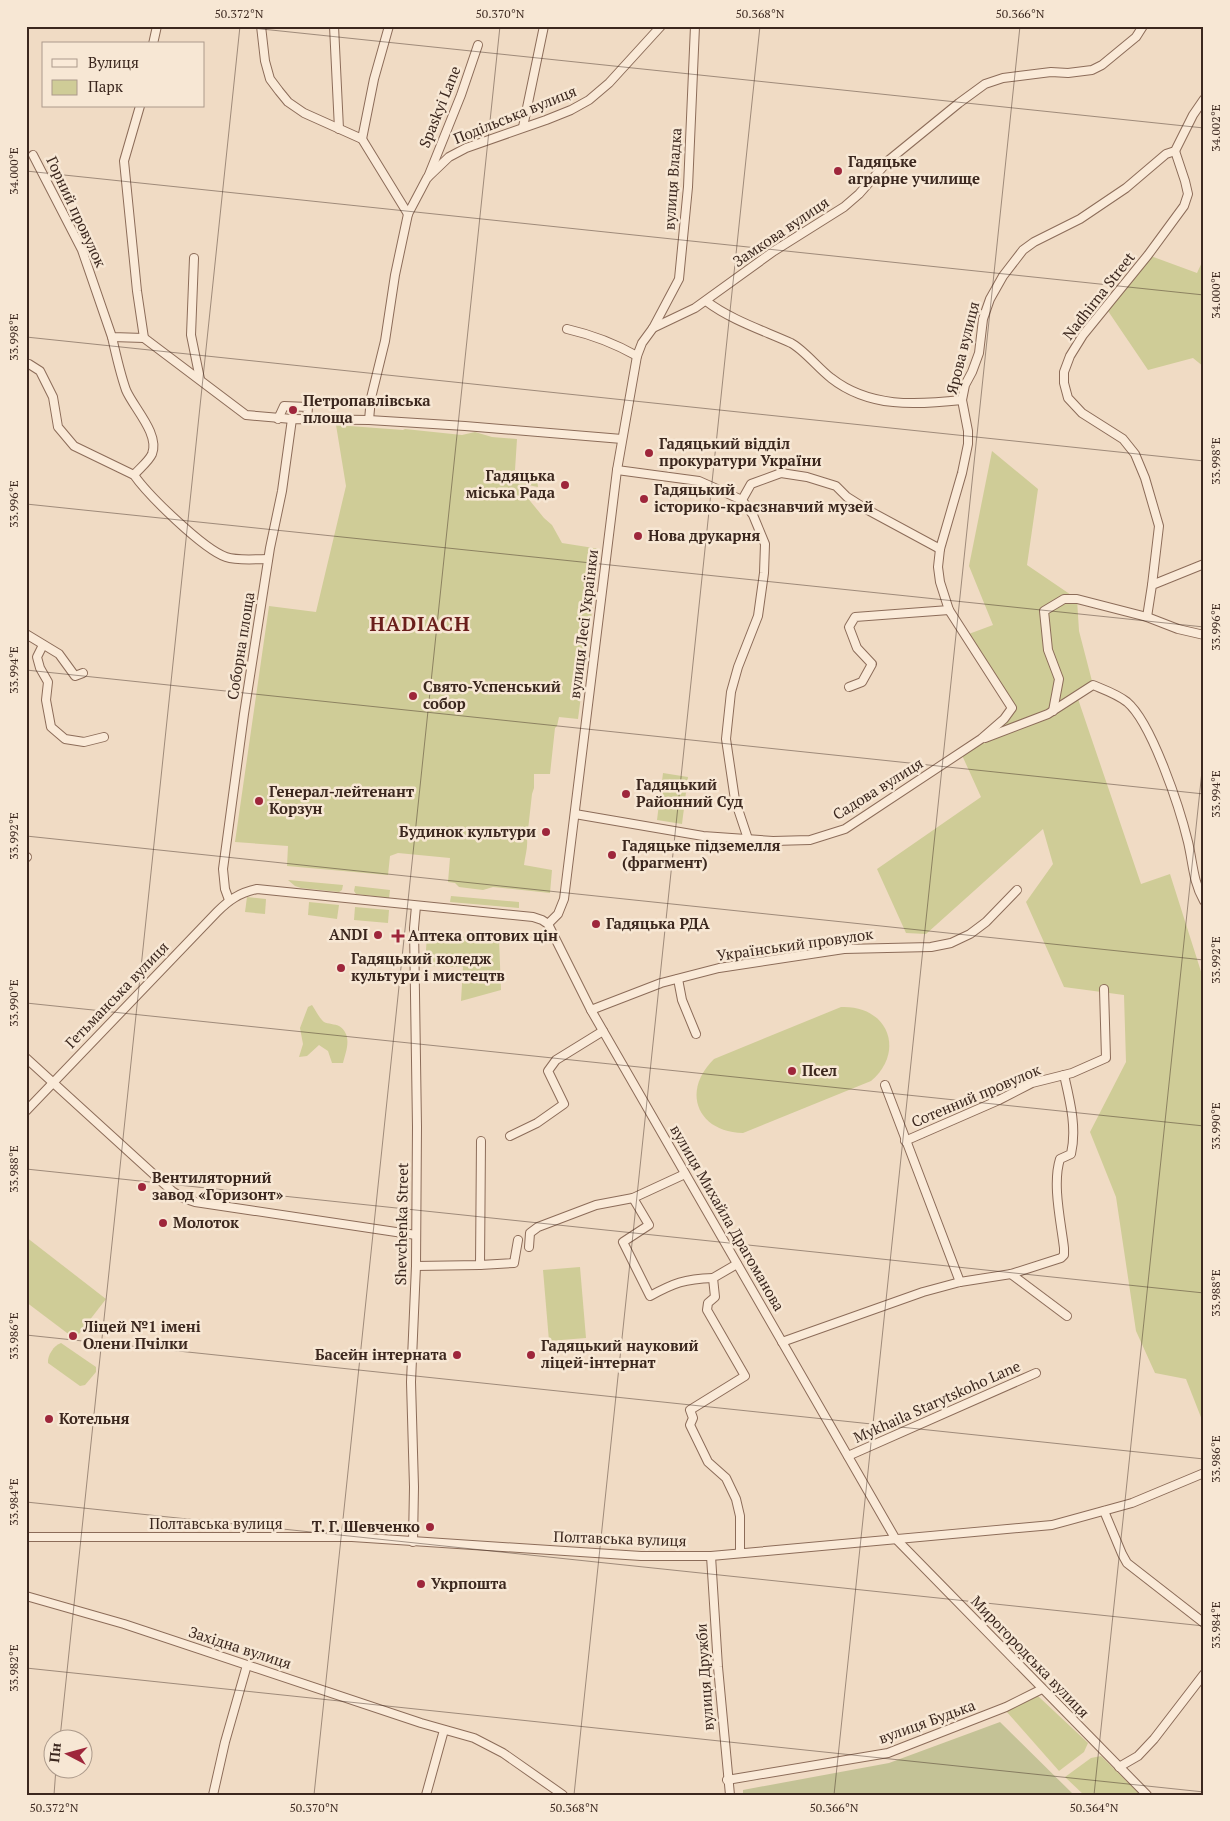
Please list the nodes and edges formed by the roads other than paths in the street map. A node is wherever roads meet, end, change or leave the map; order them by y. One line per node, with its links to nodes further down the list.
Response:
1 (157, 26): 9 (street)
2 (261, 26): 14 (street)
3 (334, 26): 14 (street)
4 (389, 26): 15 (street)
5 (544, 26): 13 (street)
6 (661, 26): 13 (street, Подільська вулиця)
7 (695, 26): 22 (street, вулиця Владка)
8 (1143, 26): 21 (street, Замкова вулиця)
9 (153, 42)
10 (478, 45): 18 (street, Spaskyi Lane)
11 (1204, 99): 16 (street)
12 (139, 108): 25 (street)
13 (523, 127): 18 (street, Подільська вулиця)
14 (339, 129): 15 (street)
15 (362, 139): 19 (street)
16 (1175, 151): 29 (street, Ярова вулиця); 41 (street, Nadhirna Street)
17 (34, 155): 24 (street, Горний провулок)
18 (427, 178): 19 (street, Подільська вулиця)
19 (408, 214): 33 (street, Подільська вулиця)
20 (194, 258): 28 (street)
21 (706, 301): 22 (street, Замкова вулиця); 29 (street)
22 (653, 328): 26 (street, вулиця Лесі Українки)
23 (567, 329): 26 (street)
24 (112, 337): 25 (street); 36 (street, Горний провулок)
25 (144, 338): 28 (street)
26 (637, 356): 34 (street, вулиця Лесі Українки)
27 (29, 364): 36 (street)
28 (200, 379): 30 (street)
29 (962, 400): 38 (street, Ярова вулиця)
30 (278, 419): 31 (street); 32 (street)
31 (292, 419): 32 (street); 39 (street, Соборна площа)
32 (307, 420): 33 (street)
33 (369, 420): 34 (street)
34 (622, 439): 35 (street, вулиця Лесі Українки)
35 (617, 470): 37 (street); 53 (street, вулиця Лесі Українки)
36 (134, 475): 39 (street)
37 (742, 500): 38 (street); 54 (street)
38 (940, 549): 42 (street, Ярова вулиця)
39 (268, 559): 56 (street, Соборна площа)
40 (1204, 564): 41 (street)
41 (1152, 585): 43 (street, Nadhirna Street)
42 (948, 610): 48 (street); 49 (street, Ярова вулиця)
43 (1147, 617): 45 (street); 50 (street)
44 (26, 634): 46 (street)
45 (1204, 635)
46 (43, 645): 47 (street); 51 (street)
47 (83, 674)
48 (849, 687)
49 (1012, 708): 52 (street, Садова вулиця)
50 (1053, 711): 52 (street, Садова вулиця); 57 (street, Садова вулиця)
51 (104, 736)
52 (981, 740): 54 (street, Садова вулиця)
53 (575, 814): 54 (street, Садова вулиця); 59 (street, вулиця Лесі Українки)
54 (748, 839)
55 (1017, 890): 60 (street, Український провулок)
56 (229, 900): 58 (street); 67 (street, Гетьманська вулиця)
57 (1204, 901)
58 (416, 906): 59 (street); 75 (street, Shevchenka Street)
59 (548, 924): 62 (street, вулиця Михайла Драгоманова)
60 (678, 979): 62 (street, Український провулок); 64 (street)
61 (1104, 989): 66 (street, Сотенний провулок)
62 (591, 1010): 63 (street, вулиця Михайла Драгоманова)
63 (603, 1031): 70 (street); 73 (street, вулиця Михайла Драгоманова)
64 (696, 1034)
65 (26, 1058): 67 (street)
66 (1064, 1075): 72 (street, Сотенний провулок); 81 (street)
67 (53, 1082): 69 (street, Гетьманська вулиця); 75 (street)
68 (885, 1085): 72 (street)
69 (26, 1111)
70 (510, 1136)
71 (481, 1141): 80 (street)
72 (905, 1141): 83 (street)
73 (685, 1174): 74 (street); 78 (street, вулиця Михайла Драгоманова)
74 (633, 1198): 77 (street); 82 (street)
75 (416, 1235): 79 (street, Shevchenka Street)
76 (518, 1240): 80 (street)
77 (529, 1247)
78 (738, 1264): 82 (street); 85 (street, вулиця Михайла Драгоманова)
79 (416, 1266): 80 (street); 92 (street, Shevchenka Street)
80 (480, 1266)
81 (1011, 1274): 83 (street); 84 (street)
82 (713, 1278): 93 (street)
83 (960, 1282): 85 (street)
84 (1068, 1316)
85 (782, 1342): 87 (street, вулиця Михайла Драгоманова)
86 (1036, 1373): 87 (street, Mykhaila Starytskoho Lane)
87 (848, 1456): 91 (street, вулиця Михайла Драгоманова)
88 (1204, 1473): 89 (street, Полтавська вулиця)
89 (1104, 1511): 91 (street, Полтавська вулиця); 96 (street)
90 (26, 1537): 92 (street, Полтавська вулиця)
91 (895, 1538): 93 (street, Полтавська вулиця); 99 (street, Мирогородська вулиця)
92 (413, 1542): 94 (street, Полтавська вулиця)
93 (740, 1553): 94 (street, Полтавська вулиця)
94 (711, 1556): 102 (street, вулиця Дружби)
95 (26, 1596): 97 (street, Західна вулиця)
96 (1204, 1623)
97 (247, 1665): 100 (street, Західна вулиця); 103 (street)
98 (1204, 1674): 101 (street)
99 (1042, 1689): 101 (street, Мирогородська вулиця); 102 (street, вулиця Будька)
100 (444, 1730): 104 (street); 105 (street, Західна вулиця)
101 (1119, 1767): 107 (street, Мирогородська вулиця)
102 (727, 1780): 106 (street, вулиця Дружби)
103 (213, 1795)
104 (426, 1795)
105 (563, 1795)
106 (730, 1795)
107 (1147, 1795)

